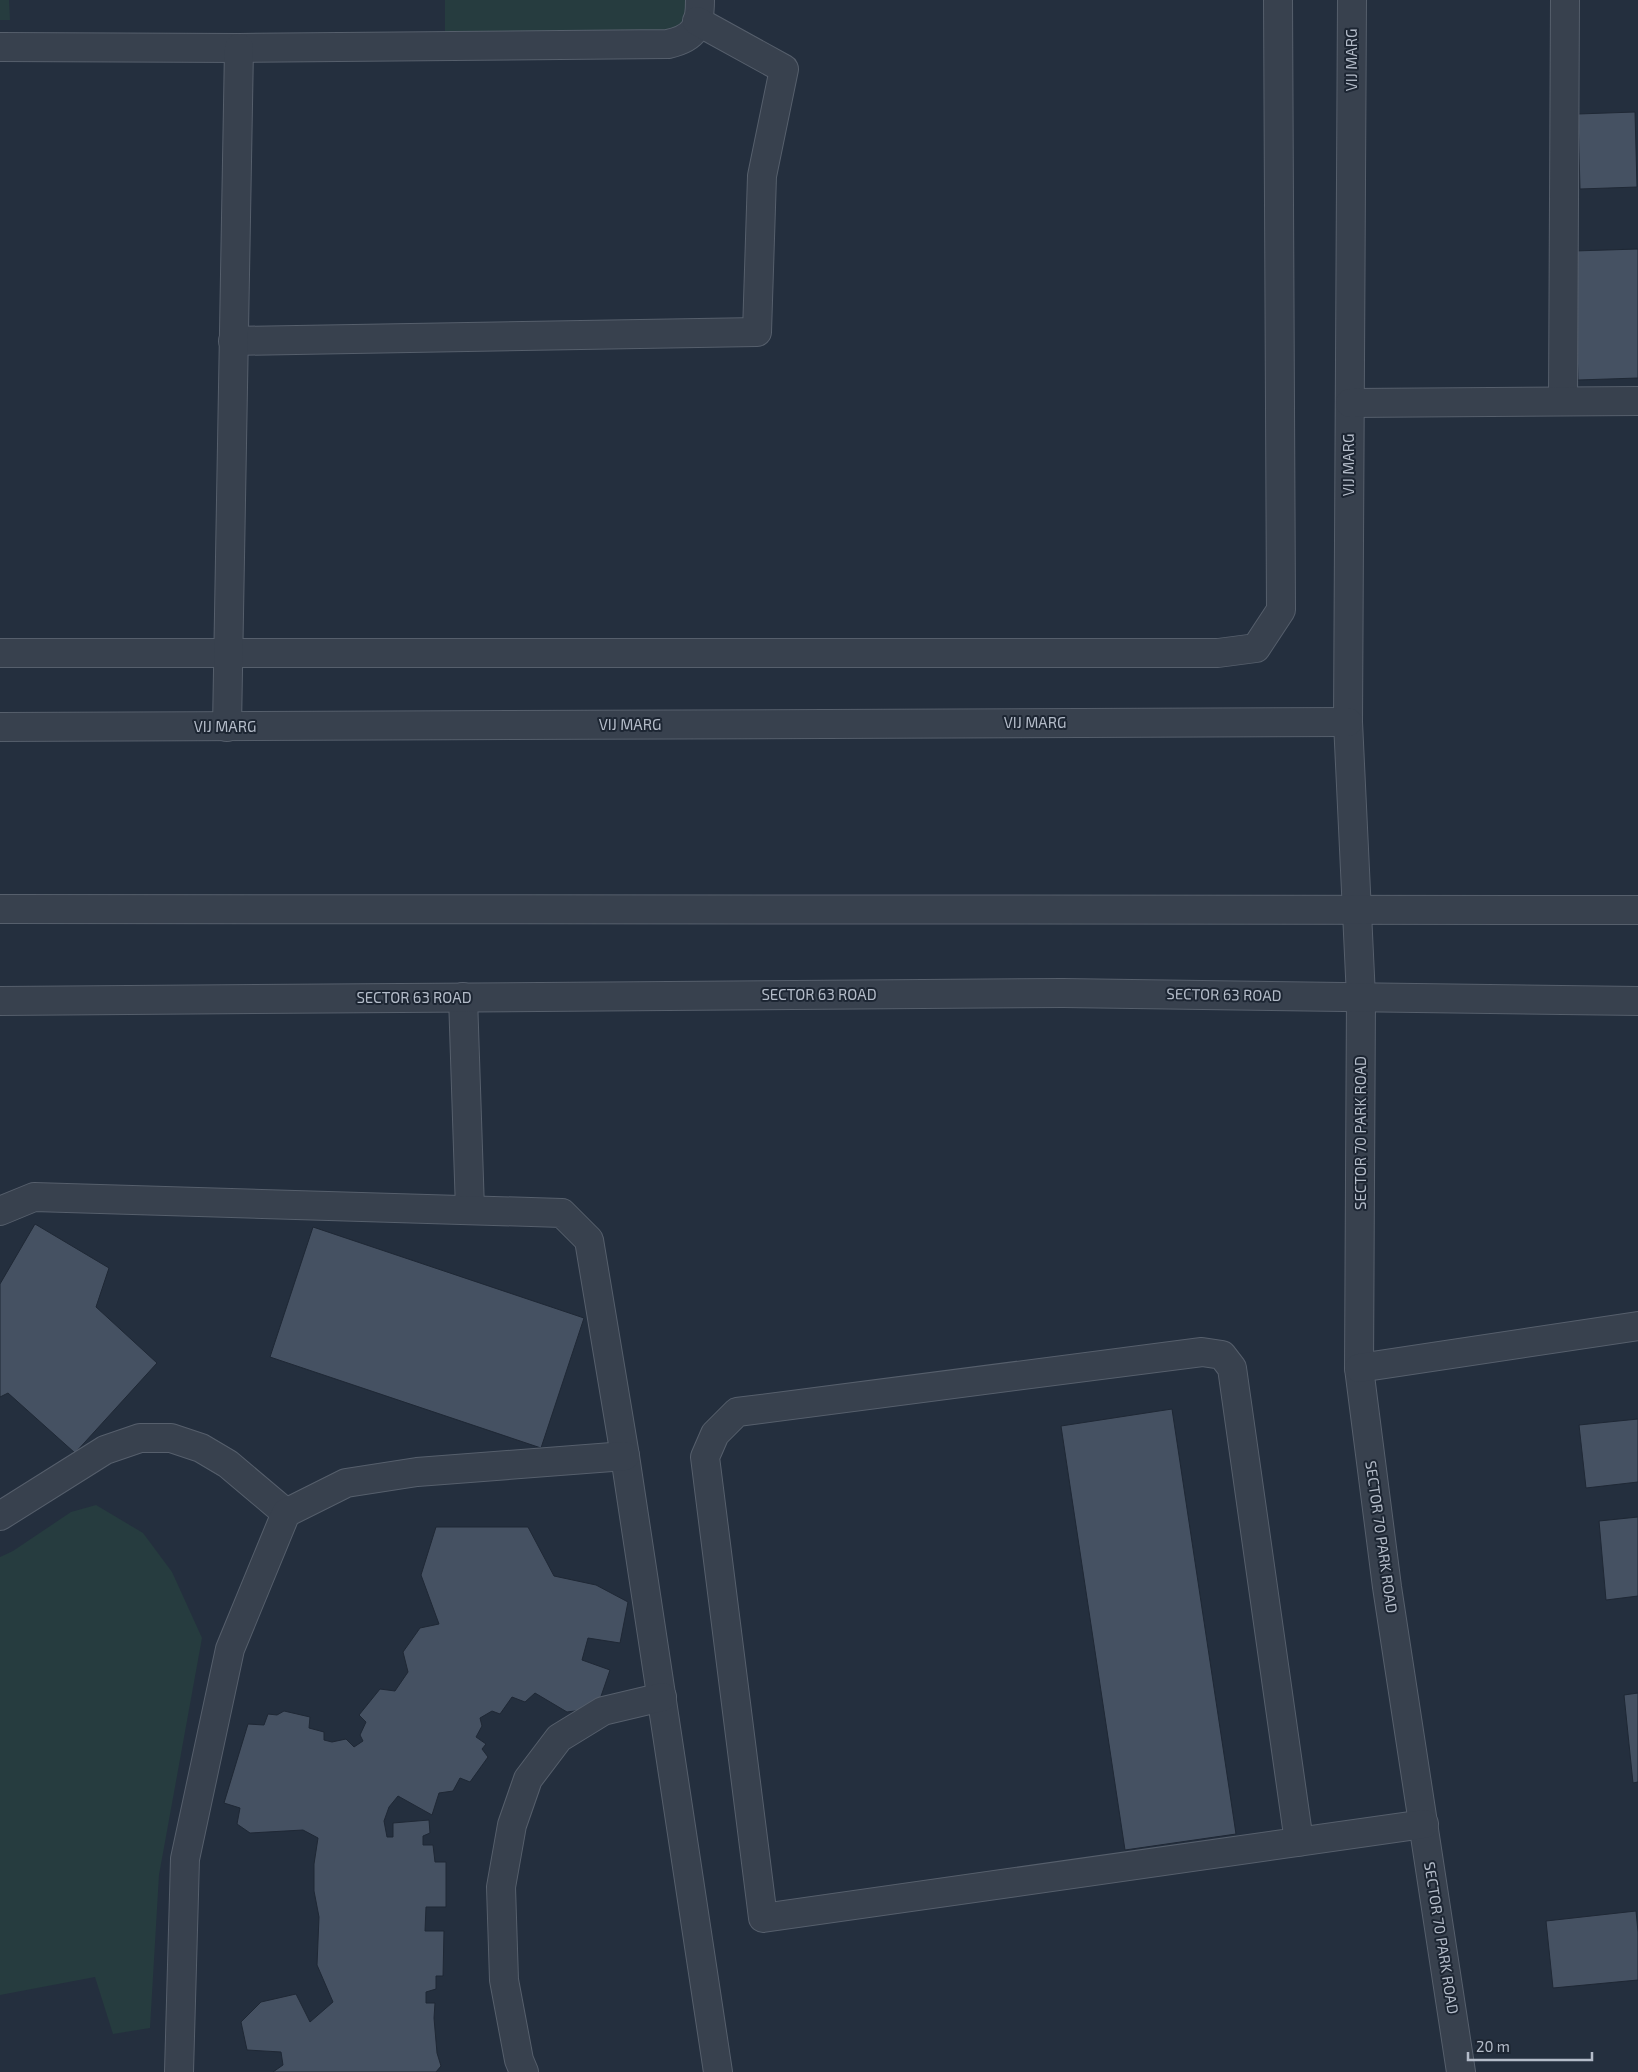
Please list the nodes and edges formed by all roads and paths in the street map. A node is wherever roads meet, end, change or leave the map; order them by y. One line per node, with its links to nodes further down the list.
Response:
1 (1278, 0): 11 (street)
2 (1352, 0): 10 (street, VIJ MARG)
3 (1565, 0): 8 (street)
4 (698, 11): 6 (street); 7 (street)
5 (0, 47): 6 (street)
6 (240, 48): 7 (street)
7 (233, 341): 11 (street)
8 (1563, 401): 9 (street); 10 (street)
9 (1638, 401)
10 (1350, 403): 13 (street, VIJ MARG)
11 (227, 652): 12 (street); 15 (street)
12 (0, 654)
13 (1348, 722): 15 (street, VIJ MARG); 17 (street, SECTOR 70 PARK ROAD)
14 (0, 727): 15 (street, VIJ MARG)
15 (227, 727)
16 (0, 909): 17 (street)
17 (1356, 910): 18 (street); 19 (street, SECTOR 70 PARK ROAD)
18 (1638, 910)
19 (1361, 997): 20 (street, SECTOR 63 ROAD); 22 (street, SECTOR 63 ROAD); 26 (street, SECTOR 70 PARK ROAD)
20 (462, 998): 21 (street, SECTOR 63 ROAD); 23 (street)
21 (0, 1001)
22 (1638, 1001)
23 (470, 1210): 24 (street); 27 (street)
24 (0, 1211)
25 (1638, 1326): 26 (street)
26 (1359, 1368): 31 (street, SECTOR 70 PARK ROAD)
27 (625, 1456): 28 (street); 30 (street)
28 (286, 1513): 29 (street); 33 (street)
29 (0, 1516)
30 (662, 1697): 34 (street); 35 (street)
31 (1424, 1824): 32 (street); 36 (street, SECTOR 70 PARK ROAD)
32 (1299, 1842): 32 (street)
33 (178, 2072)
34 (524, 2072)
35 (718, 2072)
36 (1461, 2072)

